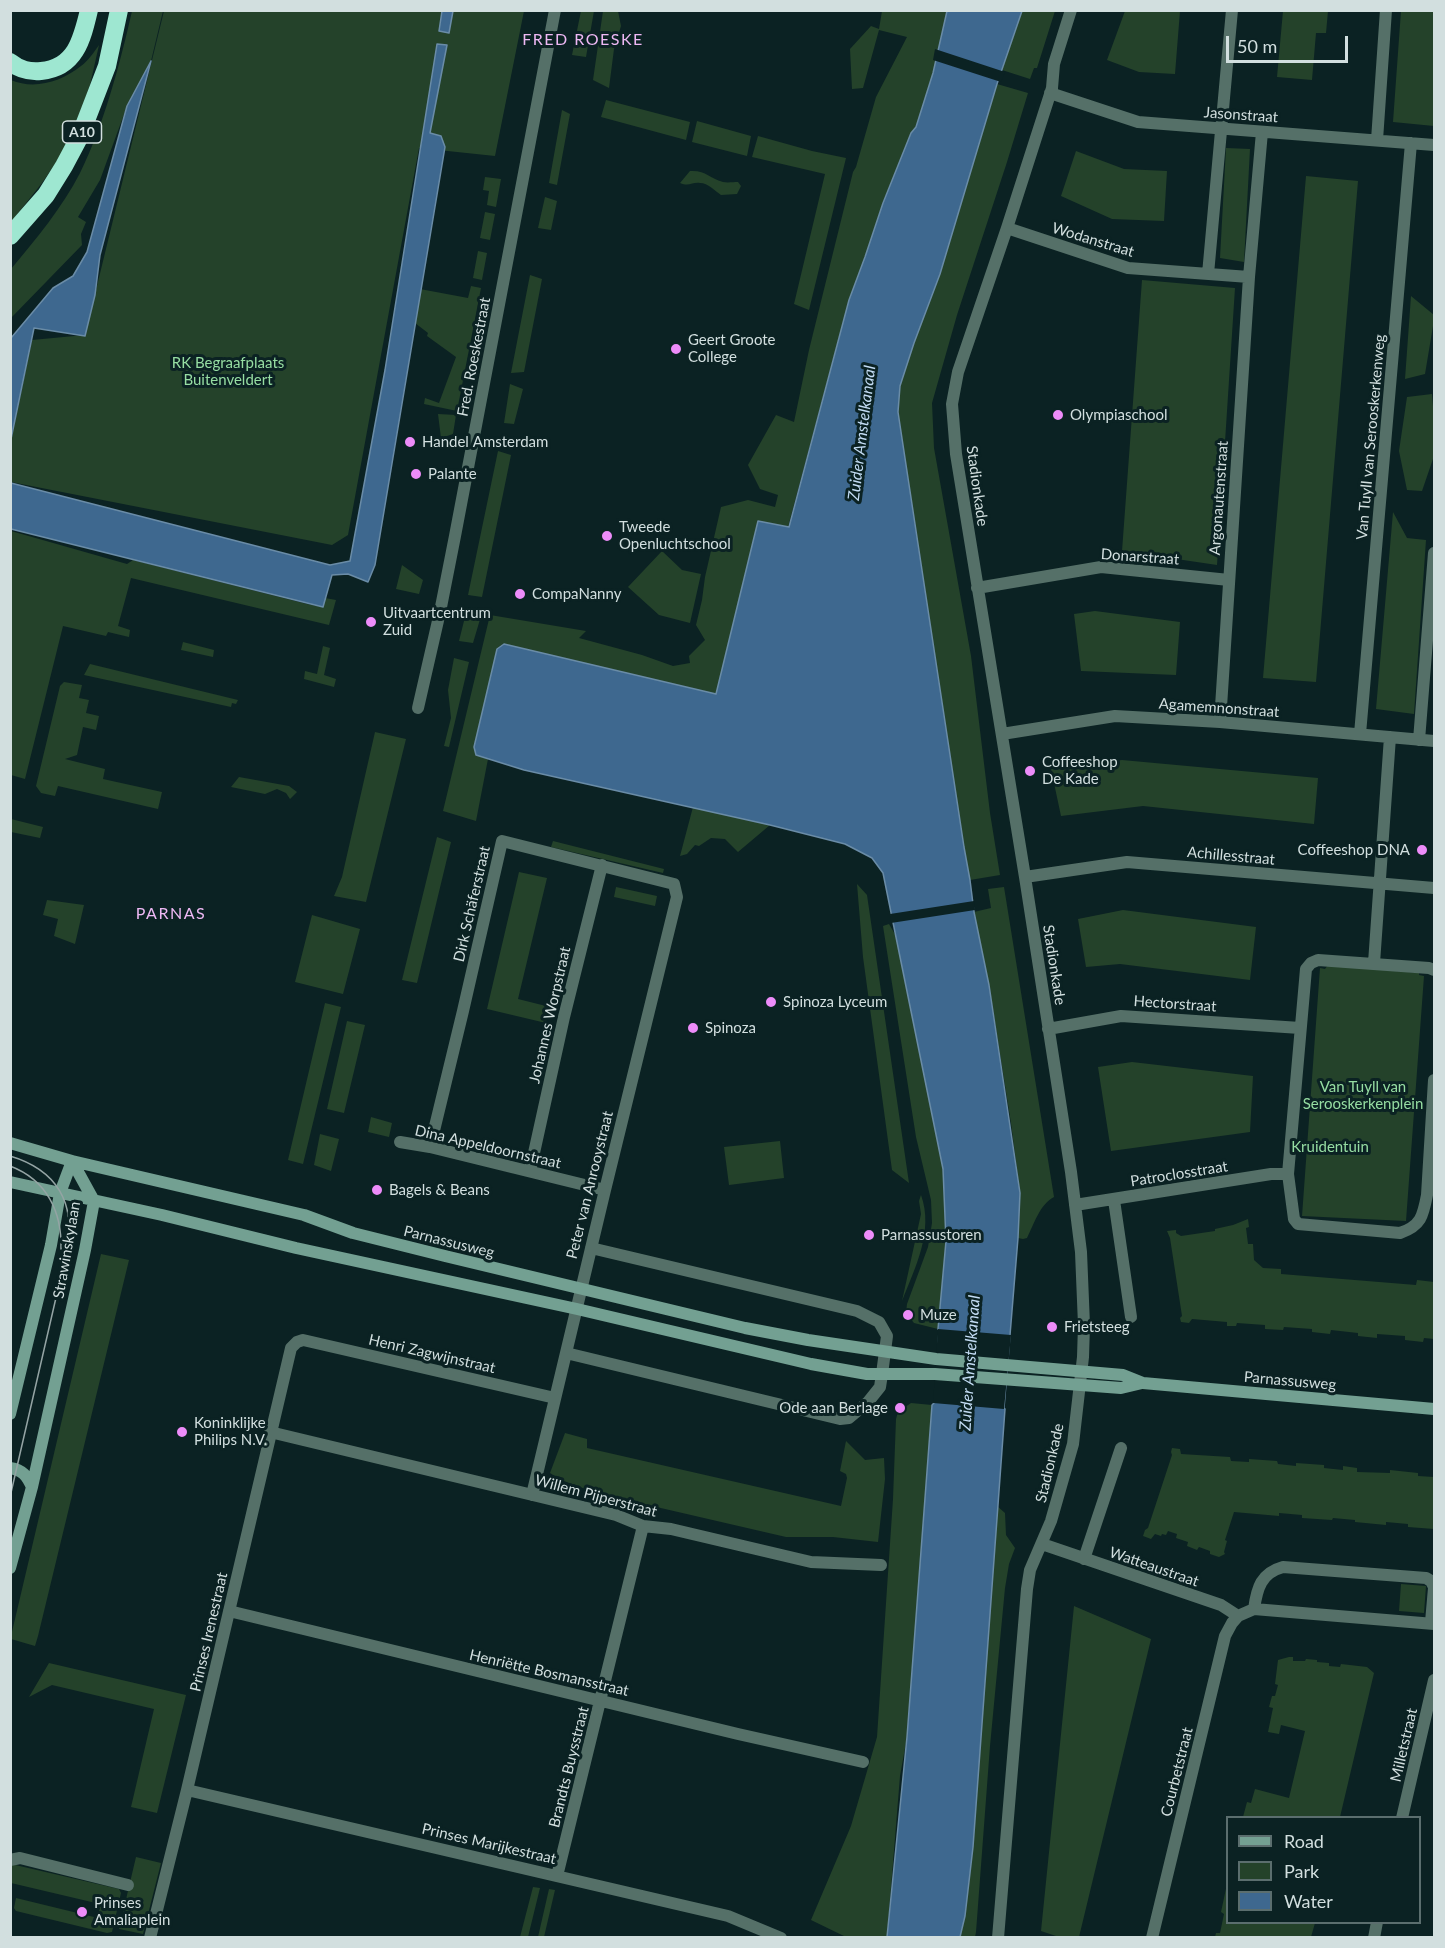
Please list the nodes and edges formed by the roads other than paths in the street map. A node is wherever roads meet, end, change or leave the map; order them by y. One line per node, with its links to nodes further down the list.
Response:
1 (89, 10): 7 (highway)
2 (119, 10): 15 (highway, A10)
3 (555, 10): 21 (street, Fred. Roeskestraat)
4 (1071, 10): 8 (street, Stadionkade)
5 (1232, 10): 9 (street)
6 (1386, 10): 11 (street)
7 (10, 62)
8 (1050, 93): 9 (street, Jasonstraat); 14 (street, Stadionkade)
9 (1221, 129): 10 (street, Jasonstraat); 16 (street)
10 (1262, 132): 11 (street, Jasonstraat); 17 (street, Argonautenstraat)
11 (1377, 140): 12 (street, Jasonstraat)
12 (1411, 143): 13 (street, Jasonstraat); 24 (street, Van Tuyll van Serooskerkenweg)
13 (1434, 145)
14 (1007, 228): 16 (street, Wodanstraat); 20 (street, Stadionkade)
15 (10, 236)
16 (1208, 274): 17 (street)
17 (1249, 277): 19 (street, Argonautenstraat)
18 (1434, 553): 26 (street)
19 (1229, 580): 20 (street, Donarstraat); 22 (street, Argonautenstraat)
20 (977, 588): 23 (street, Stadionkade)
21 (417, 708)
22 (1220, 722): 23 (street, Agamemnonstraat); 24 (street, Agamemnonstraat)
23 (1002, 734): 29 (street, Stadionkade)
24 (1360, 734): 25 (street, Agamemnonstraat)
25 (1390, 737): 26 (street, Agamemnonstraat); 31 (street)
26 (1419, 740): 27 (street, Agamemnonstraat)
27 (1434, 741)
28 (602, 866): 30 (street, Dirk Schäferstraat); 40 (street, Dirk Schäferstraat); 42 (street, Johannes Worpstraat)
29 (1025, 877): 31 (street, Achillesstraat); 36 (street, Stadionkade)
30 (674, 884): 46 (street, Peter van Anrooystraat)
31 (1381, 885): 32 (street, Achillesstraat); 33 (street)
32 (1434, 888)
33 (1374, 963): 34 (street); 35 (street)
34 (1434, 970)
35 (1300, 1028): 36 (street, Hectorstraat); 43 (street)
36 (1048, 1029): 50 (street, Stadionkade)
37 (1434, 1080): 45 (street)
38 (400, 1142): 40 (street, Dina Appeldoornstraat)
39 (10, 1143): 41 (main road, Parnassusweg)
40 (430, 1147): 42 (street, Dina Appeldoornstraat)
41 (72, 1161): 47 (main road, Strawinskylaan); 49 (main road, Strawinskylaan); 52 (main road, Parnassusweg)
42 (530, 1171): 46 (street, Dina Appeldoornstraat)
43 (1288, 1174): 45 (street); 48 (street, Patroclosstraat)
44 (10, 1182): 47 (main road, Parnassusweg)
45 (1431, 1186)
46 (604, 1190): 51 (street, Peter van Anrooystraat)
47 (60, 1193): 49 (main road, Parnassusweg); 64 (main road, Strawinskylaan)
48 (1114, 1200): 50 (street, Patroclosstraat); 54 (street)
49 (94, 1201): 53 (main road, Parnassusweg); 68 (main road, Strawinskylaan)
50 (1075, 1204): 58 (street, Stadionkade)
51 (591, 1248): 52 (street, Peter van Anrooystraat); 56 (street)
52 (582, 1288): 53 (street, Peter van Anrooystraat); 56 (main road, Parnassusweg)
53 (577, 1310): 57 (street, Peter van Anrooystraat); 59 (main road, Parnassusweg)
54 (1131, 1317)
55 (303, 1340): 62 (street, Henri Zagwijnstraat); 65 (street, Prinses Irenestraat)
56 (885, 1352): 58 (main road, Parnassusweg); 59 (street)
57 (566, 1353): 59 (street); 62 (street, Peter van Anrooystraat)
58 (1081, 1371): 60 (main road, Parnassusweg); 61 (street, Stadionkade)
59 (882, 1374): 61 (main road, Parnassusweg)
60 (1143, 1383): 61 (main road, Parnassusweg); 63 (main road, Parnassusweg)
61 (1079, 1385): 73 (street, Stadionkade)
62 (555, 1398): 69 (street, Peter van Anrooystraat)
63 (1434, 1408)
64 (10, 1414)
65 (270, 1432): 69 (street, Willem Pijperstraat); 79 (street, Prinses Irenestraat)
66 (1121, 1448): 74 (street)
67 (10, 1468): 68 (main road)
68 (32, 1487): 70 (main road, Strawinskylaan)
69 (532, 1495): 71 (street, Willem Pijperstraat)
70 (23, 1523): 72 (main road); 76 (main road, Strawinskylaan)
71 (643, 1526): 75 (street, Willem Pijperstraat); 83 (street, Brandts Buysstraat)
72 (10, 1528)
73 (1042, 1544): 74 (street, Watteaustraat); 92 (street, Stadionkade)
74 (1084, 1559): 80 (street, Watteaustraat)
75 (881, 1565)
76 (10, 1568)
77 (1434, 1588): 78 (street); 81 (street)
78 (1254, 1609): 80 (street); 81 (street)
79 (229, 1611): 83 (street, Henriëtte Bosmansstraat); 85 (street, Prinses Irenestraat)
80 (1238, 1616): 93 (street, Courbetstraat)
81 (1433, 1623)
82 (1434, 1680): 86 (street, Milletstraat)
83 (601, 1701): 84 (street, Henriëtte Bosmansstraat); 88 (street, Brandts Buysstraat)
84 (863, 1762)
85 (187, 1790): 88 (street, Prinses Marijkestraat); 90 (street, Prinses Irenestraat)
86 (1402, 1816)
87 (10, 1860): 89 (street)
88 (557, 1876): 91 (street, Prinses Marijkestraat)
89 (128, 1885)
90 (150, 1938)
91 (781, 1938)
92 (998, 1938)
93 (1152, 1938)

